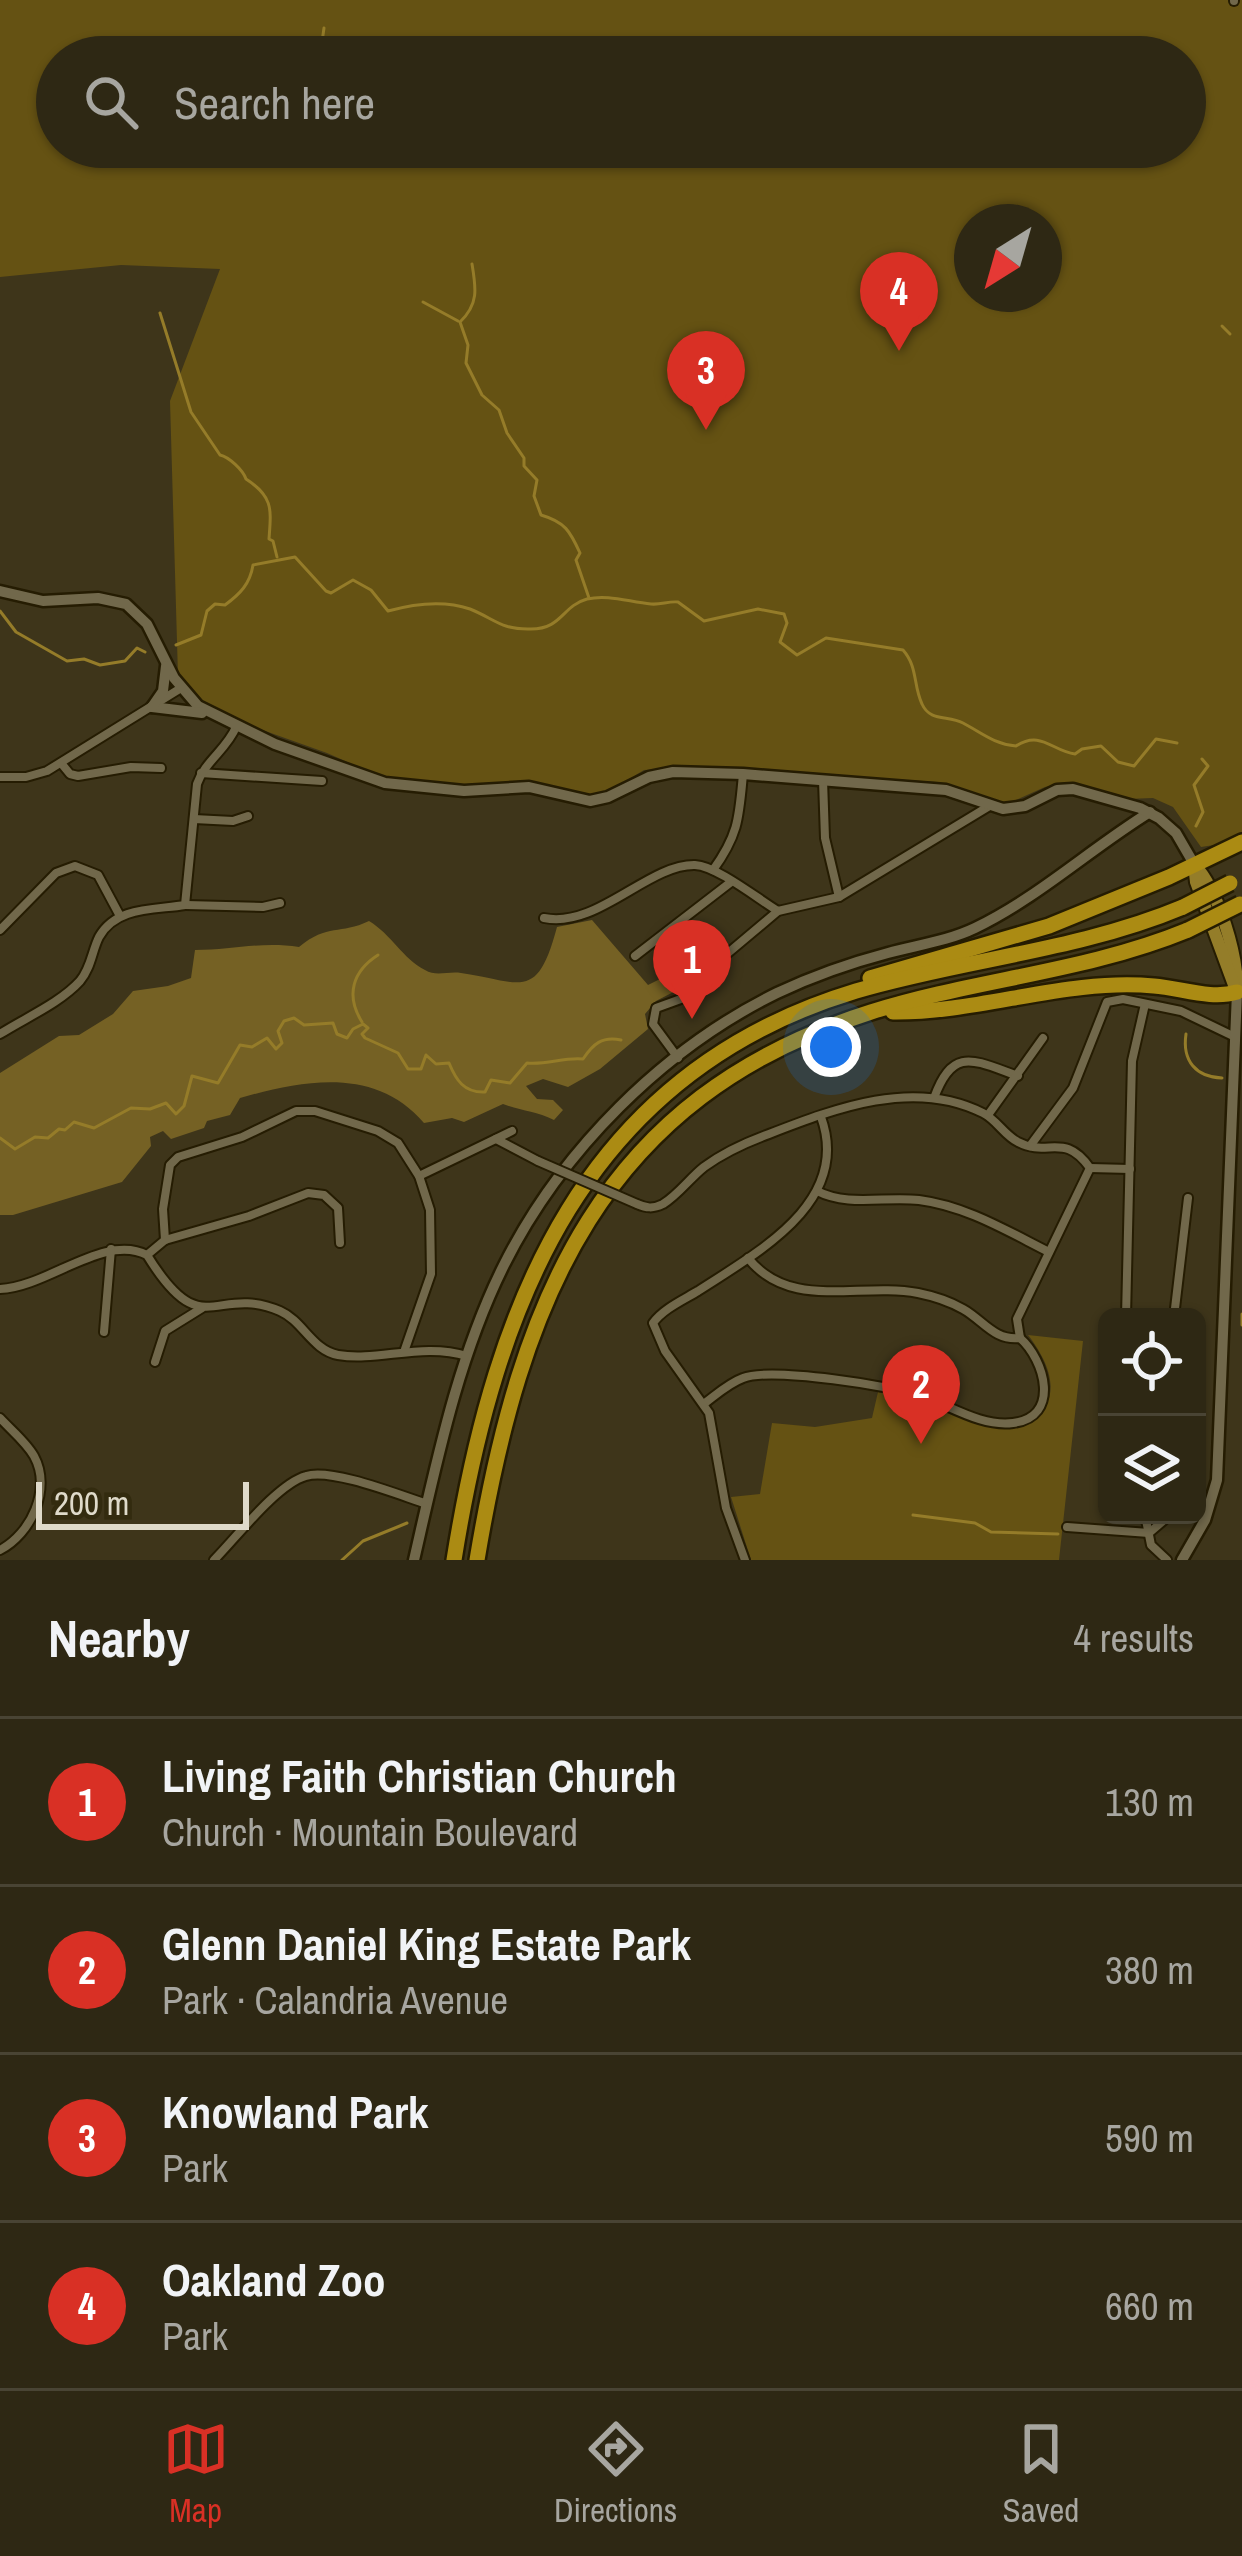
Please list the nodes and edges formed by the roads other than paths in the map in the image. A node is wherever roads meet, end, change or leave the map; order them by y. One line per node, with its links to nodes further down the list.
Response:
1 (0, 591): 2 (street)
2 (166, 663): 3 (street); 4 (street)
3 (181, 688): 4 (street); 5 (street)
4 (152, 707): 5 (street); 7 (street)
5 (212, 716): 6 (street)
6 (236, 728): 9 (street); 10 (street)
7 (61, 764): 8 (street); 11 (street)
8 (160, 768)
9 (201, 772): 13 (street); 17 (street)
10 (743, 774): 12 (street); 20 (street)
11 (0, 777)
12 (823, 780): 14 (street); 23 (street)
13 (322, 782)
14 (991, 805): 15 (street); 23 (street)
15 (1150, 812): 19 (street); 40 (street)
16 (248, 816): 17 (street)
17 (194, 819): 26 (street)
18 (1242, 842): 19 (highway)
19 (1194, 864): 32 (main road); 33 (main road); 36 (highway)
20 (713, 870): 22 (street); 29 (street)
21 (1236, 879): 36 (highway, bridge)
22 (731, 882): 27 (street); 31 (street)
23 (839, 897): 27 (street)
24 (280, 903): 26 (street)
25 (1241, 904): 35 (highway, bridge)
26 (185, 905): 28 (street)
27 (778, 911): 40 (street)
28 (120, 916): 30 (street); 37 (street)
29 (544, 918)
30 (0, 929)
31 (635, 956)
32 (1240, 967): 33 (main road)
33 (1240, 992): 35 (highway); 38 (street)
34 (1145, 1004): 38 (street); 47 (street); 49 (street)
35 (872, 1012): 79 (highway)
36 (791, 1015): 78 (highway)
37 (0, 1034)
38 (1236, 1037): 82 (street)
39 (1042, 1038): 41 (street)
40 (677, 1058): 66 (street)
41 (1018, 1076): 42 (street); 43 (street)
42 (934, 1098): 43 (street); 44 (street)
43 (988, 1115): 47 (street)
44 (821, 1117): 46 (street, bridge); 51 (street)
45 (512, 1131): 46 (street)
46 (495, 1139): 50 (street)
47 (1030, 1146): 48 (street)
48 (1090, 1168): 49 (street); 56 (street)
49 (1130, 1169): 61 (street)
50 (419, 1175): 53 (street); 65 (street)
51 (817, 1191): 56 (street); 58 (street)
52 (1188, 1198): 62 (street)
53 (165, 1240): 54 (street); 57 (street)
54 (340, 1243)
55 (111, 1250): 57 (street); 59 (street); 63 (street)
56 (1049, 1252): 64 (street)
57 (147, 1255): 60 (street)
58 (748, 1258): 64 (street); 68 (street)
59 (0, 1289)
60 (202, 1308): 65 (street); 67 (street)
61 (1126, 1308)
62 (1175, 1308)
63 (104, 1332)
64 (1020, 1338): 68 (street)
65 (405, 1349): 66 (street)
66 (468, 1356): 70 (street)
67 (155, 1362)
68 (705, 1403): 80 (street)
69 (0, 1418): 75 (street)
70 (427, 1504): 76 (street); 77 (street)
71 (1146, 1524): 74 (street)
72 (1162, 1524): 74 (street)
73 (1067, 1527): 74 (street)
74 (1149, 1533): 81 (street)
75 (0, 1550)
76 (214, 1560)
77 (414, 1560)
78 (454, 1560)
79 (477, 1560)
80 (745, 1560)
81 (1167, 1560)
82 (1182, 1560)

